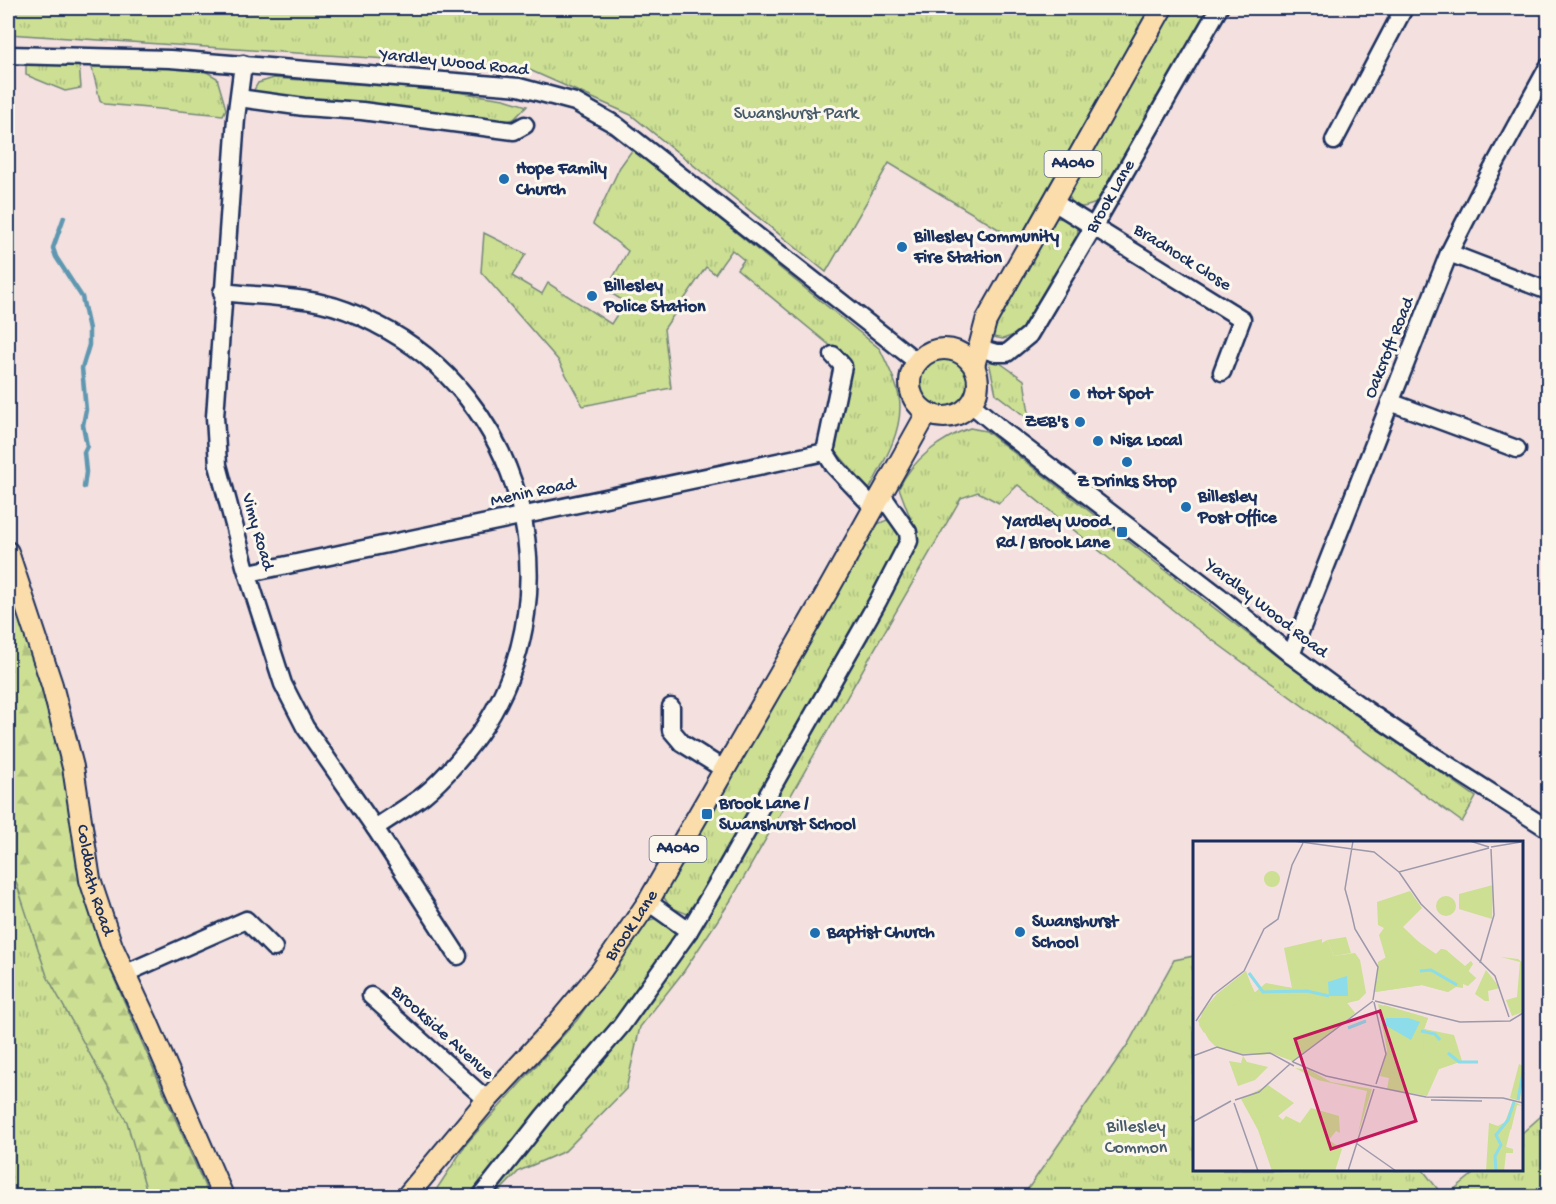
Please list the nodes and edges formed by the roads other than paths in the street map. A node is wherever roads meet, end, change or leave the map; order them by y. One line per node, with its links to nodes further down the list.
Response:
1 (1162, 8): 10 (main road, A4040)
2 (1219, 8): 11 (street, Brook Lane)
3 (1404, 8): 9 (street)
4 (8, 55): 5 (street, Yardley Wood Road)
5 (243, 64): 7 (street, Vimy Road); 19 (street, Yardley Wood Road)
6 (1548, 67): 12 (street, Oakcroft Road)
7 (238, 98): 8 (street); 14 (street, Vimy Road)
8 (525, 124)
9 (1334, 141)
10 (1052, 201): 11 (street, Bradnock Close); 15 (main road, A4040)
11 (1094, 226): 18 (street, Brook Lane); 20 (street, Bradnock Close)
12 (1449, 253): 13 (street); 21 (street, Oakcroft Road)
13 (1548, 291)
14 (222, 292): 27 (street); 29 (street, Vimy Road)
15 (986, 321): 16 (main road, A4040); 18 (main road, A4040)
16 (948, 348): 18 (main road); 19 (main road)
17 (833, 355): 25 (street)
18 (977, 357): 22 (main road)
19 (916, 361): 23 (main road)
20 (1222, 372)
21 (1390, 402): 24 (street); 30 (street, Oakcroft Road)
22 (971, 404): 23 (main road); 30 (street, Yardley Wood Road)
23 (927, 413): 26 (main road, Brook Lane / A4040)
24 (1517, 449)
25 (825, 452): 26 (street); 27 (street, Menin Road)
26 (878, 502): 32 (main road, Brook Lane / A4040); 36 (street)
27 (524, 515): 29 (street, Menin Road); 33 (street)
28 (8, 552): 39 (main road, Coldbath Road)
29 (249, 573): 33 (street, Vimy Road)
30 (1291, 655): 34 (street, Yardley Wood Road)
31 (670, 707): 32 (street)
32 (725, 770): 35 (main road, Brook Lane / A4040)
33 (375, 828): 38 (street, Vimy Road)
34 (1548, 829)
35 (648, 902): 36 (street); 41 (main road, Brook Lane / A4040)
36 (689, 931): 44 (street)
37 (274, 948): 39 (street)
38 (458, 956)
39 (124, 974): 42 (main road, Coldbath Road)
40 (371, 996): 41 (street, Brookside Avenue)
41 (487, 1100): 43 (main road, Brook Lane / A4040)
42 (223, 1197)
43 (407, 1197)
44 (481, 1197)

